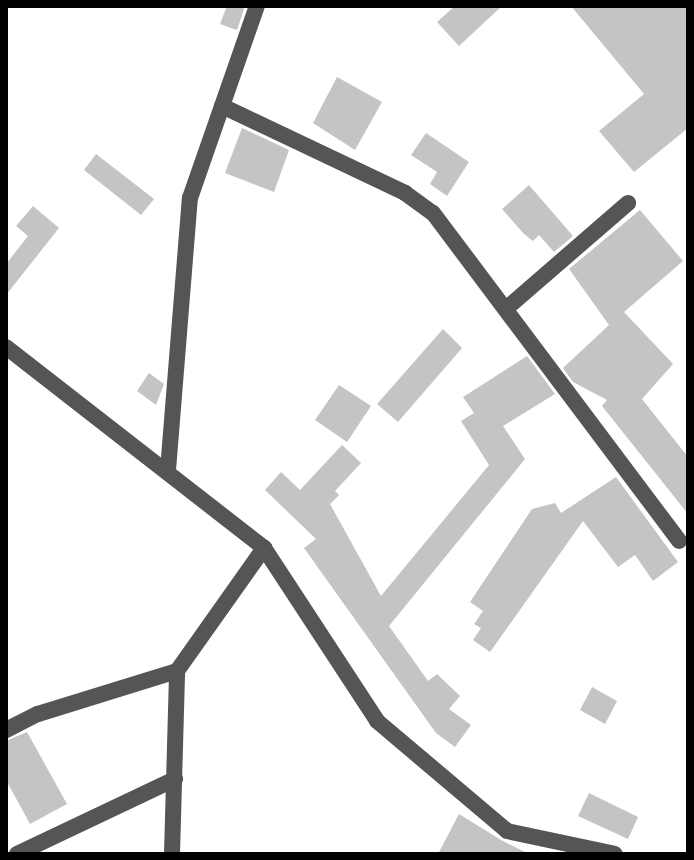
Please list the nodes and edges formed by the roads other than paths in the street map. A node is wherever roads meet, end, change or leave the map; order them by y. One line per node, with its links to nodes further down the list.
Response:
1 (257, 6): 2 (street)
2 (222, 106): 4 (street); 6 (street)
3 (628, 203): 4 (street)
4 (508, 307): 7 (street)
5 (6, 347): 6 (street)
6 (168, 470): 8 (street)
7 (679, 541)
8 (264, 548): 9 (street); 14 (street)
9 (177, 671): 10 (street); 11 (street)
10 (6, 730)
11 (175, 779): 12 (street); 13 (street)
12 (176, 851)
13 (17, 854)
14 (615, 854)

